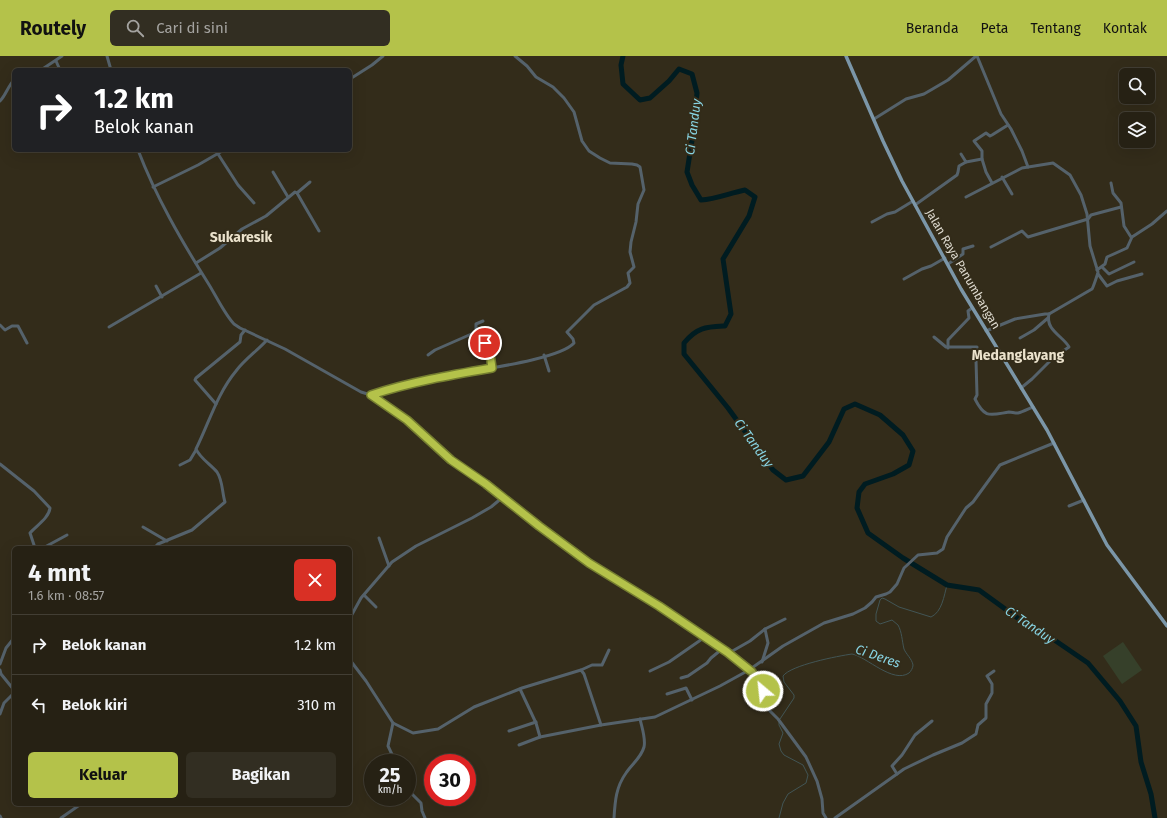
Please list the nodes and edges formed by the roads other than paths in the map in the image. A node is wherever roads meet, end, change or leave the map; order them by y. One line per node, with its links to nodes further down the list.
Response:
1 (62, 56): 7 (street)
2 (107, 56): 10 (street)
3 (383, 56): 11 (street)
4 (515, 56): 70 (street)
5 (846, 56): 14 (main road, Jalan Raya Panumbangan)
6 (976, 56): 14 (street); 15 (street)
7 (56, 61): 8 (street); 9 (street)
8 (44, 68)
9 (59, 68)
10 (110, 68)
11 (352, 78)
12 (12, 83): 13 (street)
13 (0, 101)
14 (874, 120): 33 (main road, Jalan Raya Panumbangan)
15 (1008, 125): 20 (street); 22 (street)
16 (139, 152): 28 (street)
17 (221, 152): 18 (street)
18 (218, 154): 28 (street); 34 (street)
19 (960, 154): 21 (street)
20 (982, 159): 21 (street); 26 (street)
21 (966, 162): 35 (street)
22 (1028, 167): 24 (street); 38 (street)
23 (273, 172): 31 (street)
24 (1002, 178): 26 (street); 30 (street)
25 (310, 182): 29 (street)
26 (992, 183): 32 (street)
27 (1111, 183): 36 (street)
28 (153, 187): 46 (street)
29 (297, 193): 31 (street); 40 (street)
30 (1012, 194)
31 (288, 197): 46 (street)
32 (966, 197)
33 (913, 201): 35 (main road, Jalan Raya Panumbangan); 39 (street)
34 (254, 203)
35 (915, 205): 44 (main road, Jalan Raya Panumbangan)
36 (1121, 207): 38 (street); 41 (street)
37 (1167, 211): 41 (street)
38 (1088, 220): 43 (street); 49 (street)
39 (872, 222)
40 (319, 231)
41 (1131, 237): 48 (street)
42 (973, 246): 47 (street)
43 (991, 247)
44 (945, 258): 47 (main road, Jalan Raya Panumbangan); 53 (street)
45 (1134, 262): 48 (street)
46 (196, 263): 50 (street)
47 (948, 264): 56 (main road, Jalan Raya Panumbangan)
48 (1102, 267): 49 (street)
49 (1097, 270): 51 (street)
50 (201, 273): 55 (street); 61 (street)
51 (1098, 274): 52 (street); 57 (street)
52 (1142, 274)
53 (904, 279)
54 (156, 286): 55 (street)
55 (162, 297): 60 (street)
56 (972, 308): 62 (main road, Jalan Raya Panumbangan); 68 (street)
57 (1049, 316): 62 (street); 65 (street); 73 (street)
58 (483, 321): 63 (street)
59 (0, 325): 67 (street)
60 (108, 328)
61 (244, 330): 66 (street); 75 (street)
62 (986, 331): 73 (main road, Jalan Raya Panumbangan)
63 (476, 332): 69 (street); 71 (street)
64 (934, 337): 68 (street)
65 (1020, 338)
66 (267, 340): 74 (street); 75 (street)
67 (27, 343)
68 (947, 348): 76 (street)
69 (428, 355)
70 (544, 356): 71 (street); 72 (street)
71 (492, 368): 74 (street)
72 (549, 371)
73 (1021, 388): 76 (main road, Jalan Raya Panumbangan)
74 (371, 395): 81 (street)
75 (216, 404): 78 (street)
76 (1033, 408): 77 (main road, Jalan Raya Panumbangan)
77 (1054, 443): 82 (main road, Jalan Raya Panumbangan); 103 (street)
78 (196, 450): 80 (street); 87 (street)
79 (0, 464): 88 (street)
80 (180, 465)
81 (503, 497): 91 (street); 98 (street)
82 (1084, 500): 83 (street); 96 (main road, Jalan Raya Panumbangan)
83 (1069, 506)
84 (143, 527): 87 (street)
85 (67, 534): 89 (street)
86 (379, 538): 91 (street)
87 (168, 541): 90 (street)
88 (34, 546)
89 (46, 546)
90 (156, 546)
91 (388, 566): 92 (street)
92 (364, 594): 93 (street); 94 (street)
93 (376, 608)
94 (352, 614)
95 (784, 619): 97 (street)
96 (1167, 626)
97 (765, 629): 102 (street); 103 (street)
98 (704, 637): 100 (street); 110 (street)
99 (12, 640): 105 (street)
100 (722, 649): 102 (street); 111 (street)
101 (609, 650): 107 (street)
102 (729, 653): 108 (street)
103 (762, 662): 108 (street)
104 (352, 663): 121 (street)
105 (0, 664)
106 (0, 670): 112 (street)
107 (581, 670): 113 (street); 122 (street)
108 (750, 670): 116 (street); 133 (street)
109 (994, 670): 127 (street)
110 (650, 671)
111 (681, 678)
112 (12, 689)
113 (520, 689): 119 (street); 121 (street)
114 (12, 694): 117 (street)
115 (667, 694): 116 (street)
116 (692, 700): 118 (street)
117 (0, 714)
118 (640, 719): 122 (street); 132 (street)
119 (536, 722): 123 (street); 124 (street)
120 (932, 722): 127 (street)
121 (393, 723): 126 (street)
122 (601, 724): 124 (street)
123 (509, 732)
124 (540, 737): 125 (street)
125 (519, 745)
126 (392, 754)
127 (897, 774): 134 (street)
128 (416, 798): 131 (street)
129 (78, 806): 130 (street)
130 (61, 818)
131 (425, 818)
132 (614, 818)
133 (826, 818)
134 (834, 818)

